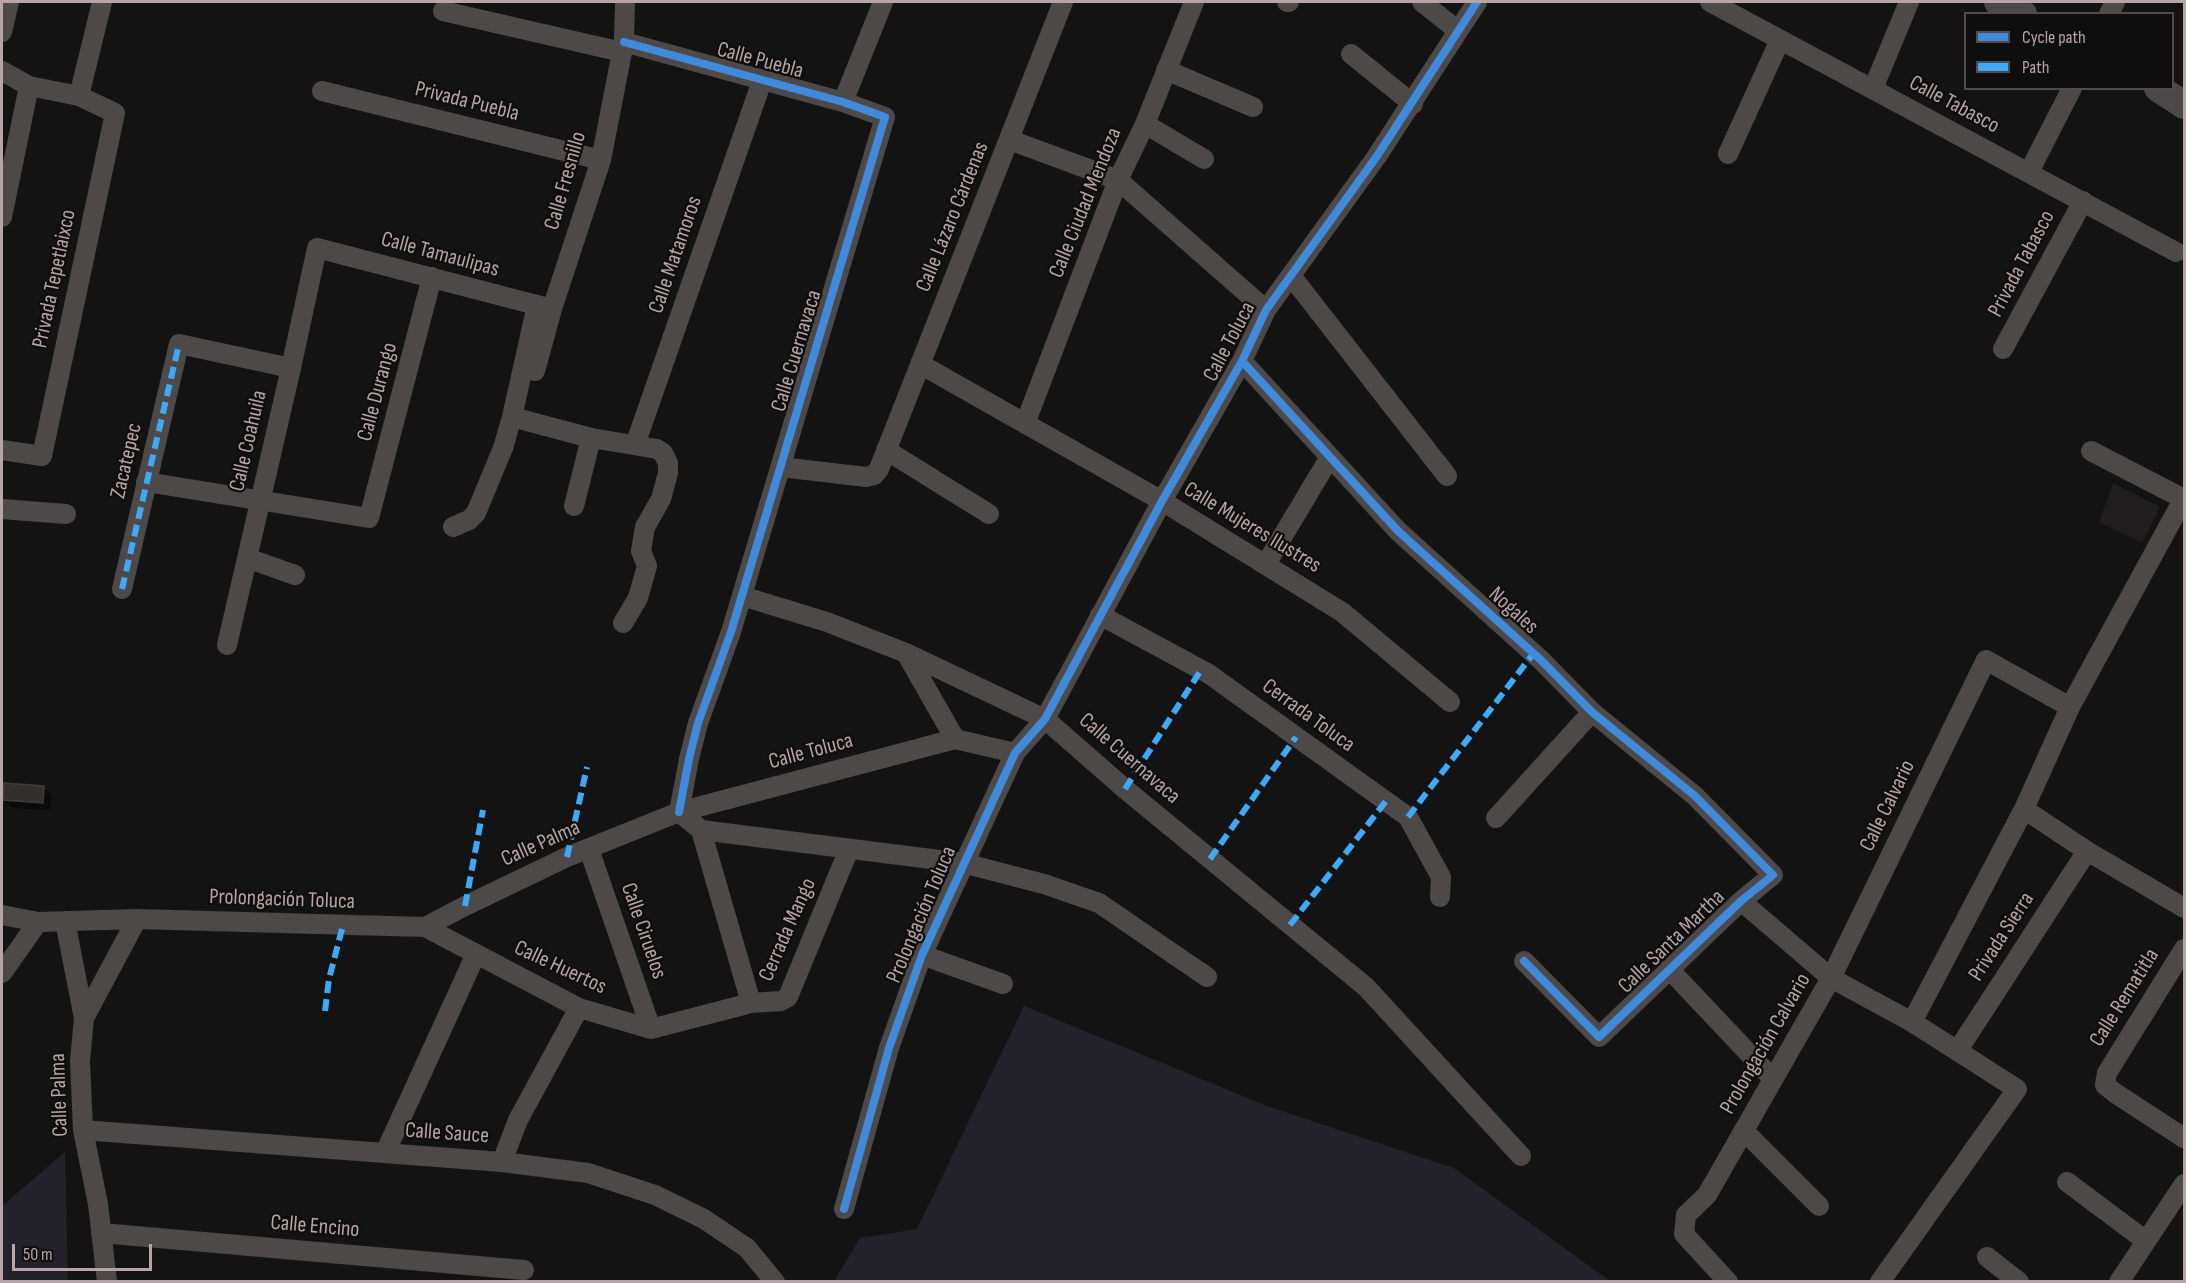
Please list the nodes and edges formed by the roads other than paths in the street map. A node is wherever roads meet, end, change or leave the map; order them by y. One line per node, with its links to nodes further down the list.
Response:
1 (9, 2): 15 (street)
2 (102, 2): 27 (street)
3 (623, 2): 17 (street, Calle Fresnillo)
4 (883, 2): 28 (street)
5 (1063, 2): 34 (street, Calle Lázaro Cárdenas)
6 (1194, 2): 19 (street, Calle Ciudad Mendoza)
7 (1422, 2): 14 (street)
8 (1476, 2): 14 (street, Calle Toluca)
9 (1710, 2): 16 (street, Calle Tabasco)
10 (1909, 2): 23 (street)
11 (1998, 2): 13 (main road)
12 (443, 11): 17 (street, Calle Puebla)
13 (2019, 12)
14 (1457, 30): 29 (street, Calle Toluca)
15 (2, 32)
16 (1780, 40): 23 (street, Calle Tabasco); 35 (street)
17 (623, 47): 21 (street, Calle Puebla); 37 (street, Calle Fresnillo)
18 (1351, 54): 29 (street)
19 (1166, 70): 31 (street); 33 (street, Calle Ciudad Mendoza)
20 (2, 71): 22 (street)
21 (762, 81): 28 (street, Calle Puebla); 57 (street, Calle Matamoros)
22 (29, 86): 27 (street); 39 (street)
23 (1873, 89): 38 (street, Calle Tabasco)
24 (2071, 90): 38 (street)
25 (2161, 90): 30 (main road)
26 (322, 91): 37 (street, Privada Puebla)
27 (79, 96): 58 (street, Privada Tepetlaixco)
28 (843, 102): 32 (street, Calle Puebla)
29 (1413, 104): 46 (street, Calle Toluca)
30 (2184, 105)
31 (1252, 107)
32 (885, 117): 62 (street, Calle Cuernavaca)
33 (1144, 124): 36 (street); 40 (street, Calle Ciudad Mendoza)
34 (1010, 140): 40 (street); 51 (street, Calle Lázaro Cárdenas)
35 (1728, 154)
36 (1204, 159)
37 (601, 160): 47 (street, Calle Fresnillo)
38 (2029, 172): 41 (street, Calle Tabasco)
39 (5, 179): 42 (street)
40 (1118, 180): 48 (street); 55 (street, Calle Ciudad Mendoza)
41 (2083, 201): 44 (street, Calle Tabasco); 49 (street, Privada Tabasco)
42 (2, 217)
43 (317, 248): 45 (street, Calle Tamaulipas); 52 (street, Calle Coahuila)
44 (2176, 252)
45 (432, 277): 47 (street, Calle Tamaulipas); 67 (street, Calle Durango)
46 (1292, 277): 48 (street, Calle Toluca); 63 (street)
47 (544, 307): 53 (street, Calle Fresnillo); 54 (street)
48 (1266, 310): 50 (street, Calle Toluca)
49 (2003, 349)
50 (1242, 361): 61 (street, Nogales); 66 (street, Calle Toluca)
51 (920, 364): 55 (street, Calle Mujeres Ilustres); 59 (street, Calle Lázaro Cárdenas)
52 (291, 368): 64 (street, Zacatepec); 67 (street, Calle Coahuila)
53 (535, 371)
54 (512, 417): 56 (street); 73 (street)
55 (1025, 424): 66 (street, Calle Mujeres Ilustres)
56 (591, 438): 57 (street); 68 (street)
57 (635, 445): 80 (street)
58 (2, 450)
59 (886, 450): 62 (street, Calle Lázaro Cárdenas); 71 (street)
60 (2091, 451): 65 (street)
61 (1330, 457): 75 (street); 85 (street, Nogales)
62 (781, 467): 78 (street, Calle Cuernavaca)
63 (1448, 476)
64 (146, 482): 67 (street); 77 (street, Zacatepec)
65 (2184, 498): 72 (street)
66 (1162, 501): 75 (street, Calle Mujeres Ilustres); 79 (street, Calle Toluca)
67 (260, 502): 74 (street, Calle Coahuila)
68 (574, 506)
69 (2, 509): 70 (street)
70 (66, 514)
71 (990, 514)
72 (2179, 520): 84 (street)
73 (453, 526)
74 (247, 558): 76 (street); 81 (street, Calle Coahuila)
75 (1266, 564): 83 (street, Calle Mujeres Ilustres)
76 (295, 575)
77 (122, 589)
78 (742, 596): 82 (street, Calle Cuernavaca); 90 (street)
79 (1100, 615): 86 (street, Calle Toluca); 98 (street, Cerrada Toluca)
80 (623, 623)
81 (227, 645)
82 (906, 653): 86 (street, Calle Cuernavaca); 87 (street)
83 (1450, 702)
84 (2070, 707): 89 (street); 113 (street, Calle Calvario)
85 (1592, 712): 91 (street); 97 (street, Nogales)
86 (1045, 718): 88 (street, Prolongación Toluca); 126 (street, Calle Cuernavaca)
87 (955, 739): 88 (street); 90 (street, Calle Toluca)
88 (1015, 753): 96 (street, Prolongación Toluca)
89 (2024, 808): 95 (street); 118 (street)
90 (679, 812): 92 (street); 93 (street, Calle Palma)
91 (1496, 818)
92 (701, 831): 94 (street); 115 (street)
93 (589, 849): 105 (street, Calle Palma); 119 (street, Calle Ciruelos)
94 (849, 849): 96 (street); 115 (street, Cerrada Mango)
95 (2087, 851): 100 (street); 120 (street, Privada Sierra)
96 (963, 863): 108 (street, Prolongación Toluca); 112 (street)
97 (1773, 875): 99 (street, Calle Santa Martha)
98 (1440, 897)
99 (1741, 901): 110 (street, Calle Santa Martha); 113 (street, Prolongación Calvario)
100 (2184, 908)
101 (2, 915): 104 (street, Prolongación Toluca)
102 (137, 919): 103 (street, Prolongación Toluca); 105 (street, Prolongación Toluca); 117 (street, Calle Palma)
103 (65, 921): 104 (street, Prolongación Toluca); 117 (street)
104 (38, 922): 111 (street)
105 (425, 927): 107 (street, Calle Huertos)
106 (2184, 949): 124 (street, Calle Rematitla)
107 (476, 954): 116 (street, Calle Huertos); 125 (street)
108 (922, 955): 114 (street); 131 (street, Prolongación Toluca)
109 (1524, 961): 110 (street, Calle Santa Martha)
110 (1670, 969): 121 (street)
111 (2, 973)
112 (1207, 977)
113 (1831, 978): 118 (street); 121 (street, Prolongación Calvario)
114 (1002, 984)
115 (751, 1003): 119 (street)
116 (579, 1008): 119 (street, Calle Huertos); 127 (street)
117 (84, 1018): 122 (street, Calle Palma)
118 (1912, 1022): 120 (street)
119 (651, 1029)
120 (1958, 1050): 139 (street)
121 (1773, 1079): 123 (street, Prolongación Calvario)
122 (82, 1130): 125 (street, Calle Sauce); 132 (street, Calle Palma)
123 (1744, 1131): 130 (street); 138 (street, Prolongación Calvario)
124 (2184, 1138)
125 (385, 1153): 127 (street, Calle Sauce)
126 (1521, 1156)
127 (502, 1162): 137 (street, Calle Sauce)
128 (2067, 1182): 133 (street)
129 (2184, 1184): 133 (street)
130 (1818, 1206)
131 (844, 1209)
132 (101, 1233): 135 (street, Calle Encino); 136 (street, Calle Palma)
133 (2146, 1241): 141 (street)
134 (1987, 1257): 140 (street)
135 (524, 1270)
136 (107, 1281)
137 (775, 1281)
138 (1728, 1281)
139 (1880, 1281)
140 (2019, 1281)
141 (2119, 1281)

